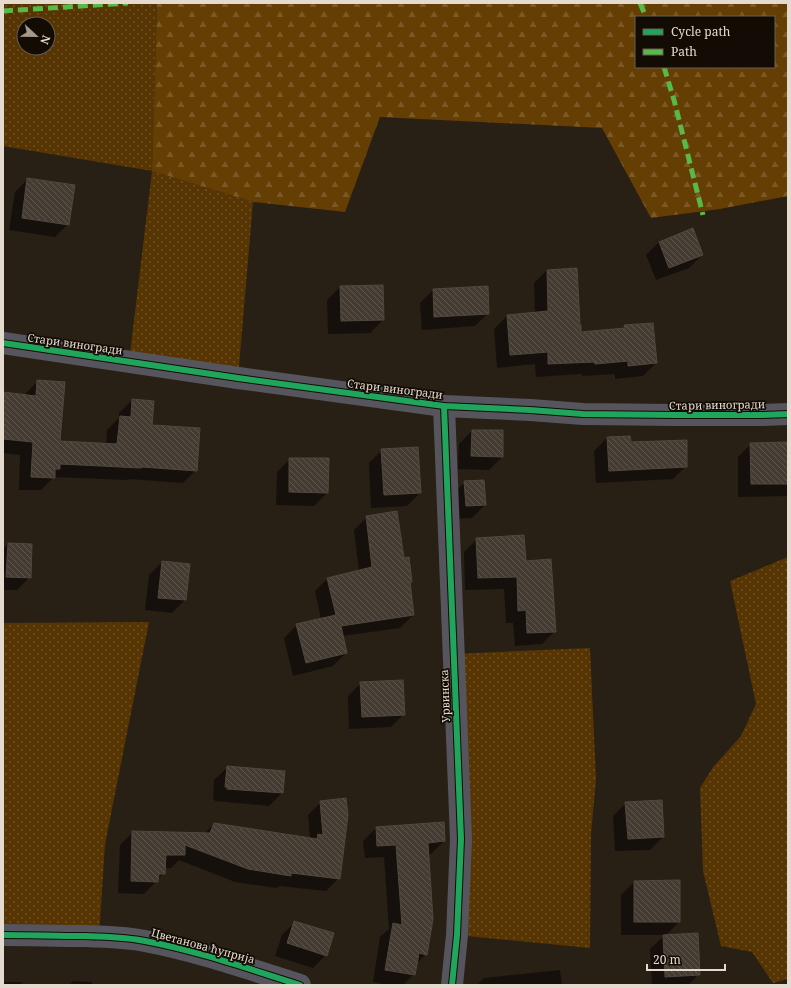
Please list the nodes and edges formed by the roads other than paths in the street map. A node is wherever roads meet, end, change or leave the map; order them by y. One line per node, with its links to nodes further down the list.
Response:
1 (3, 343): 2 (street, Стари виногради)
2 (444, 406): 3 (street, Стари виногради); 6 (street, Урвинска)
3 (788, 414)
4 (3, 935): 5 (street, Цветанова ћуприја)
5 (300, 985)
6 (452, 985)

